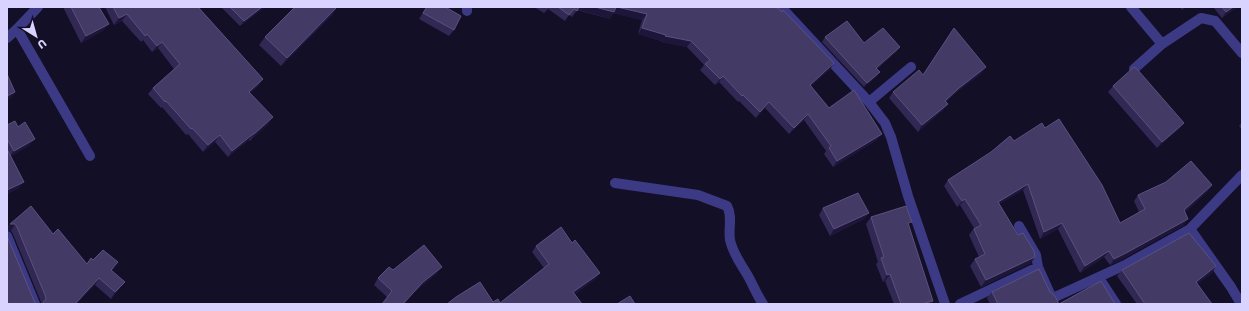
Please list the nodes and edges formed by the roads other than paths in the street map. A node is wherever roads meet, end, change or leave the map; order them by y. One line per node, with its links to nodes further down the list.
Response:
1 (38, 7): 4 (street)
2 (781, 7): 10 (street)
3 (1131, 7): 6 (street)
4 (18, 29): 5 (street); 11 (street)
5 (7, 38)
6 (1162, 44): 7 (street); 9 (street)
7 (1242, 53)
8 (911, 67): 10 (street)
9 (1134, 69)
10 (869, 102): 21 (street)
11 (90, 156)
12 (1242, 175): 15 (street)
13 (615, 183): 20 (street)
14 (1019, 226): 17 (street)
15 (1190, 229): 18 (street); 24 (street)
16 (7, 236): 19 (street)
17 (1038, 267): 18 (street); 22 (street)
18 (1099, 278): 23 (street)
19 (36, 304)
20 (763, 304)
21 (945, 304)
22 (960, 304)
23 (1116, 304)
24 (1240, 304)

